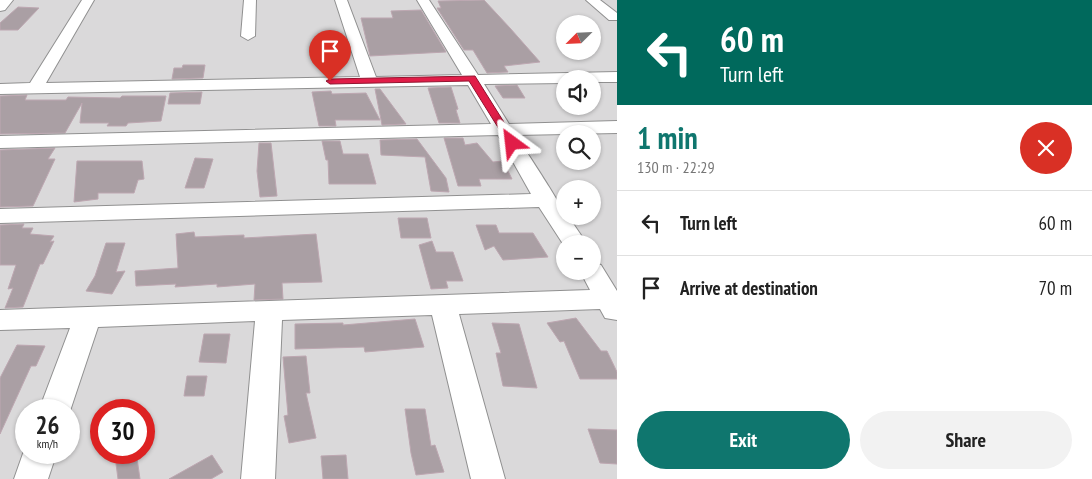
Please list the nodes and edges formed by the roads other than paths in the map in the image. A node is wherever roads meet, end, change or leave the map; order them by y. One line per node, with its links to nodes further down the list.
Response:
1 (7, 0): 7 (street)
2 (88, 0): 13 (street)
3 (250, 0): 9 (street)
4 (342, 0): 12 (street)
5 (423, 0): 11 (street)
6 (592, 0): 8 (street)
7 (0, 7)
8 (614, 17)
9 (248, 36)
10 (617, 77): 11 (street)
11 (472, 78): 12 (street); 16 (street)
12 (369, 80): 13 (street)
13 (35, 88): 14 (street)
14 (0, 89)
15 (617, 127): 16 (street)
16 (504, 130): 17 (street); 18 (street)
17 (0, 142)
18 (548, 200): 19 (street); 20 (street)
19 (0, 216)
20 (569, 235)
21 (598, 280): 23 (street)
22 (443, 304): 23 (street); 24 (street); 31 (street)
23 (614, 305)
24 (269, 310): 25 (street); 30 (street)
25 (88, 317): 26 (street); 27 (street)
26 (0, 320)
27 (59, 399)
28 (36, 464): 29 (street)
29 (31, 479)
30 (258, 479)
31 (488, 479)

